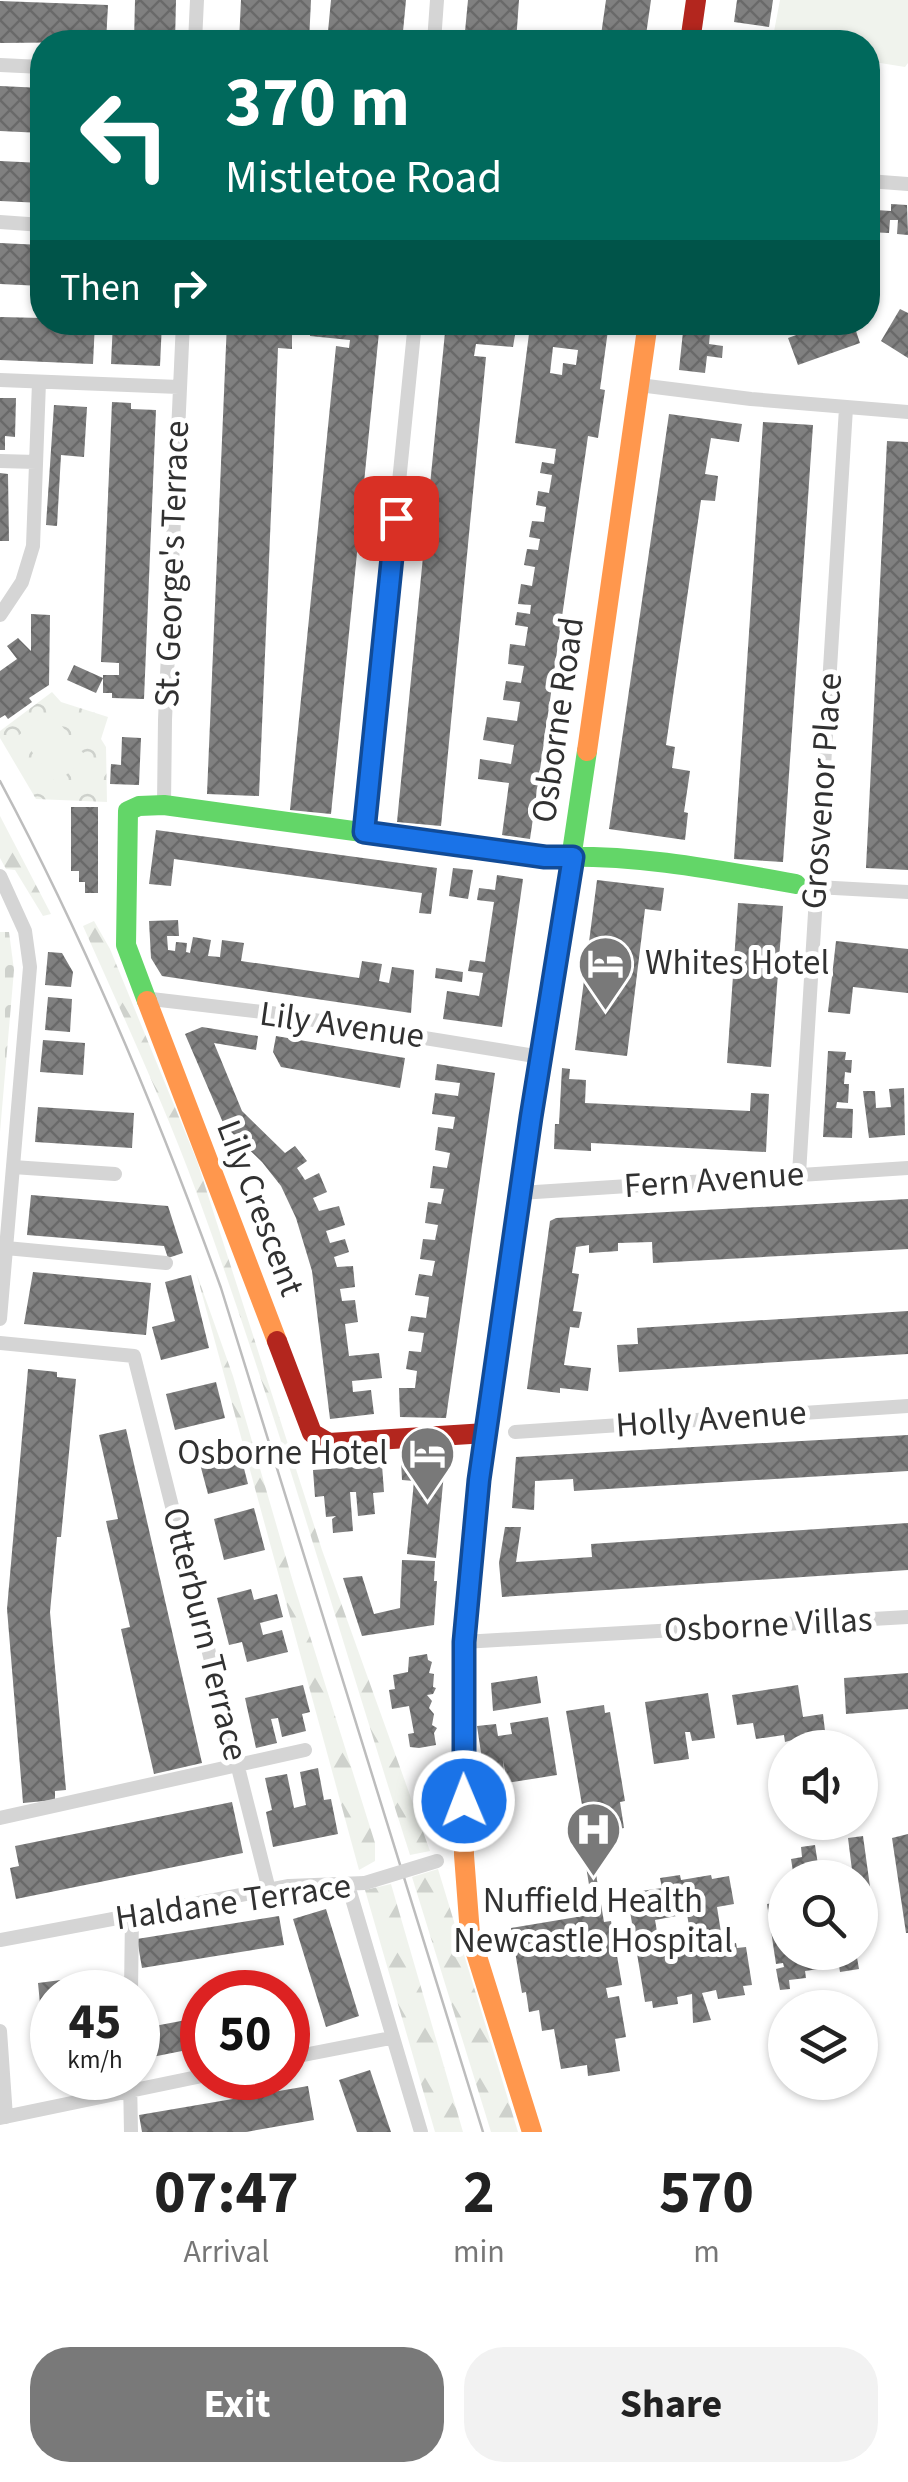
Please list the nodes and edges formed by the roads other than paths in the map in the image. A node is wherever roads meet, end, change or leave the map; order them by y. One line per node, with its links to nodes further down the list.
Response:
1 (197, 0): 4 (street)
2 (437, 0): 5 (street)
3 (696, 0): 6 (main road)
4 (196, 30)
5 (435, 30)
6 (692, 30)
7 (0, 65): 8 (street)
8 (30, 66)
9 (880, 182): 10 (street)
10 (908, 184)
11 (0, 222): 12 (street)
12 (30, 223)
13 (183, 335): 19 (street, St. George's Terrace)
14 (414, 335): 26 (street)
15 (646, 335): 18 (main road, Osborne Road)
16 (0, 380): 17 (street)
17 (39, 382): 19 (street); 23 (street)
18 (639, 385): 20 (street); 27 (main road, Osborne Road)
19 (179, 387): 25 (street, St. George's Terrace)
20 (846, 408): 21 (street); 29 (street, Grosvenor Place)
21 (908, 412)
22 (0, 460): 23 (street)
23 (36, 462): 24 (street)
24 (0, 614)
25 (164, 805): 26 (main road); 31 (main road, Lily Crescent)
26 (364, 832): 27 (main road)
27 (573, 857): 29 (main road); 32 (main road, Osborne Road)
28 (0, 876): 33 (street)
29 (806, 886): 30 (street); 36 (street, Grosvenor Place)
30 (908, 892)
31 (144, 998): 32 (street, Lily Avenue); 44 (main road, Lily Crescent)
32 (541, 1056): 37 (main road, Osborne Road)
33 (13, 1167): 35 (street); 38 (street)
34 (908, 1168): 36 (street, Fern Avenue)
35 (115, 1174)
36 (799, 1174): 37 (street, Fern Avenue)
37 (520, 1194): 44 (main road, Osborne Road)
38 (6, 1248): 39 (street); 40 (street)
39 (166, 1263)
40 (0, 1319)
41 (0, 1343): 48 (street, Otterburn Terrace)
42 (908, 1406): 43 (street, Holly Avenue)
43 (514, 1432)
44 (486, 1433): 46 (main road, Osborne Road)
45 (908, 1617): 46 (street, Osborne Villas)
46 (464, 1642): 50 (main road, Osborne Road)
47 (305, 1750): 48 (street)
48 (238, 1766): 49 (street); 52 (street, Otterburn Terrace)
49 (0, 1818)
50 (464, 1855): 51 (street, Haldane Terrace, bridge); 64 (main road, Osborne Road)
51 (348, 1885): 52 (street, Haldane Terrace); 57 (street)
52 (269, 1890): 53 (street, Haldane Terrace)
53 (132, 1916): 54 (street, Haldane Terrace); 55 (street)
54 (0, 1940)
55 (131, 1970)
56 (0, 2032): 61 (street)
57 (391, 2038): 58 (street); 63 (street)
58 (310, 2054)
59 (68, 2100): 61 (street)
60 (130, 2100): 62 (street)
61 (3, 2117)
62 (131, 2132)
63 (421, 2132)
64 (532, 2132)

